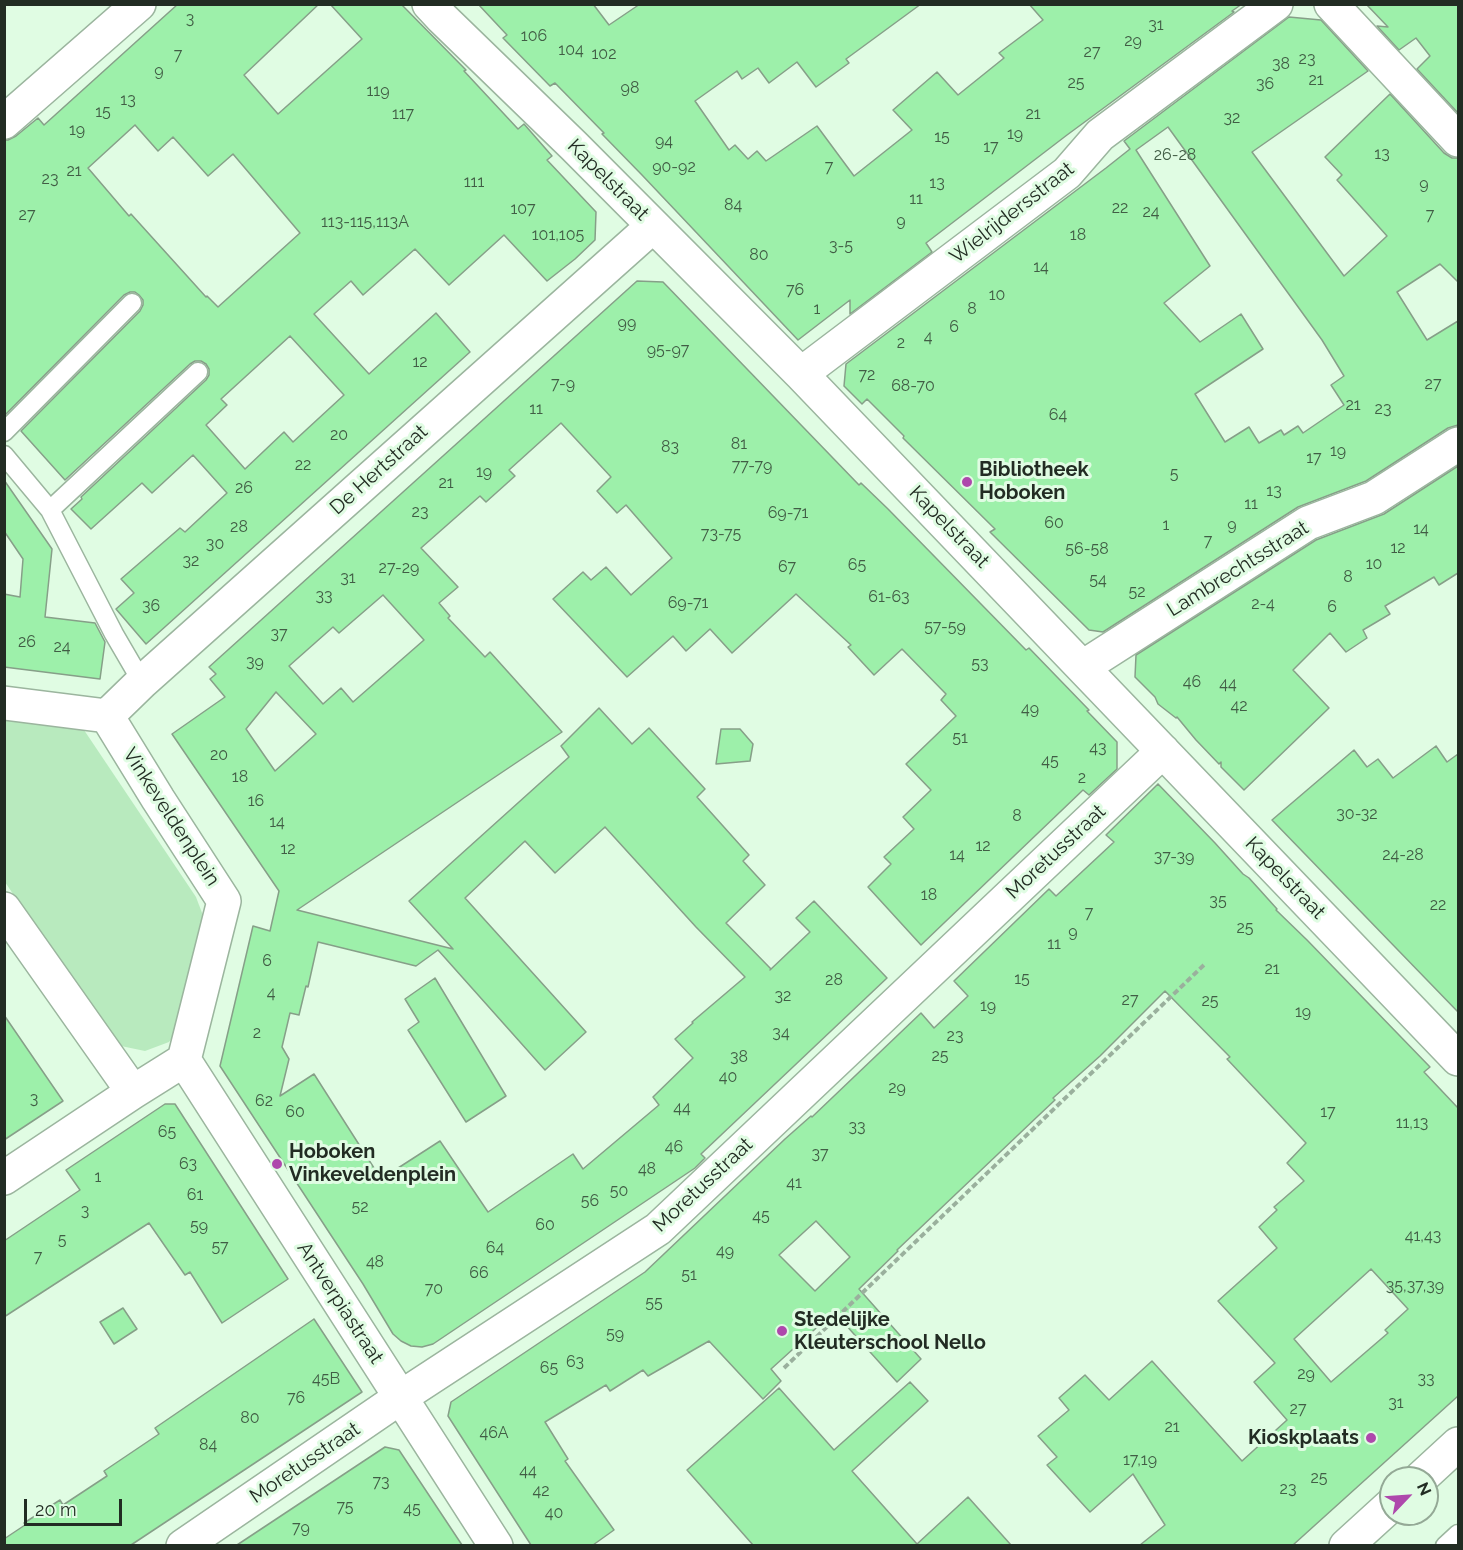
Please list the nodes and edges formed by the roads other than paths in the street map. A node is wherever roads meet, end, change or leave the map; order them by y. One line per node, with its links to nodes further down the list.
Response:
1 (139, 4): 5 (street)
2 (429, 4): 7 (street, Kapelstraat)
3 (1276, 4): 10 (street, Wielrijdersstraat)
4 (1331, 4): 6 (street)
5 (4, 122)
6 (1458, 140)
7 (653, 226): 10 (street, Kapelstraat); 16 (street, De Hertstraat)
8 (132, 303): 11 (lane)
9 (198, 372): 14 (lane)
10 (801, 374): 15 (street, Kapelstraat)
11 (4, 432)
12 (1458, 444): 15 (street, Lambrechtsstraat)
13 (4, 455): 14 (lane)
14 (50, 510): 16 (lane)
15 (1083, 667): 19 (street, Kapelstraat)
16 (142, 682): 18 (street, De Hertstraat)
17 (4, 703): 18 (street)
18 (107, 716): 22 (street, Vinkeveldenplein)
19 (1163, 751): 21 (street, Kapelstraat); 25 (street, Moretusstraat)
20 (4, 909): 23 (street)
21 (1458, 1059)
22 (184, 1060): 23 (street); 25 (street, Antverpiastraat)
23 (133, 1092): 24 (street)
24 (4, 1178)
25 (401, 1397): 30 (street, Moretusstraat); 31 (street, Antverpiastraat)
26 (1458, 1444): 27 (street)
27 (1434, 1466)
28 (1379, 1516): 32 (street)
29 (1458, 1534): 33 (lane)
30 (183, 1545)
31 (496, 1545)
32 (1346, 1545)
33 (1445, 1545)

